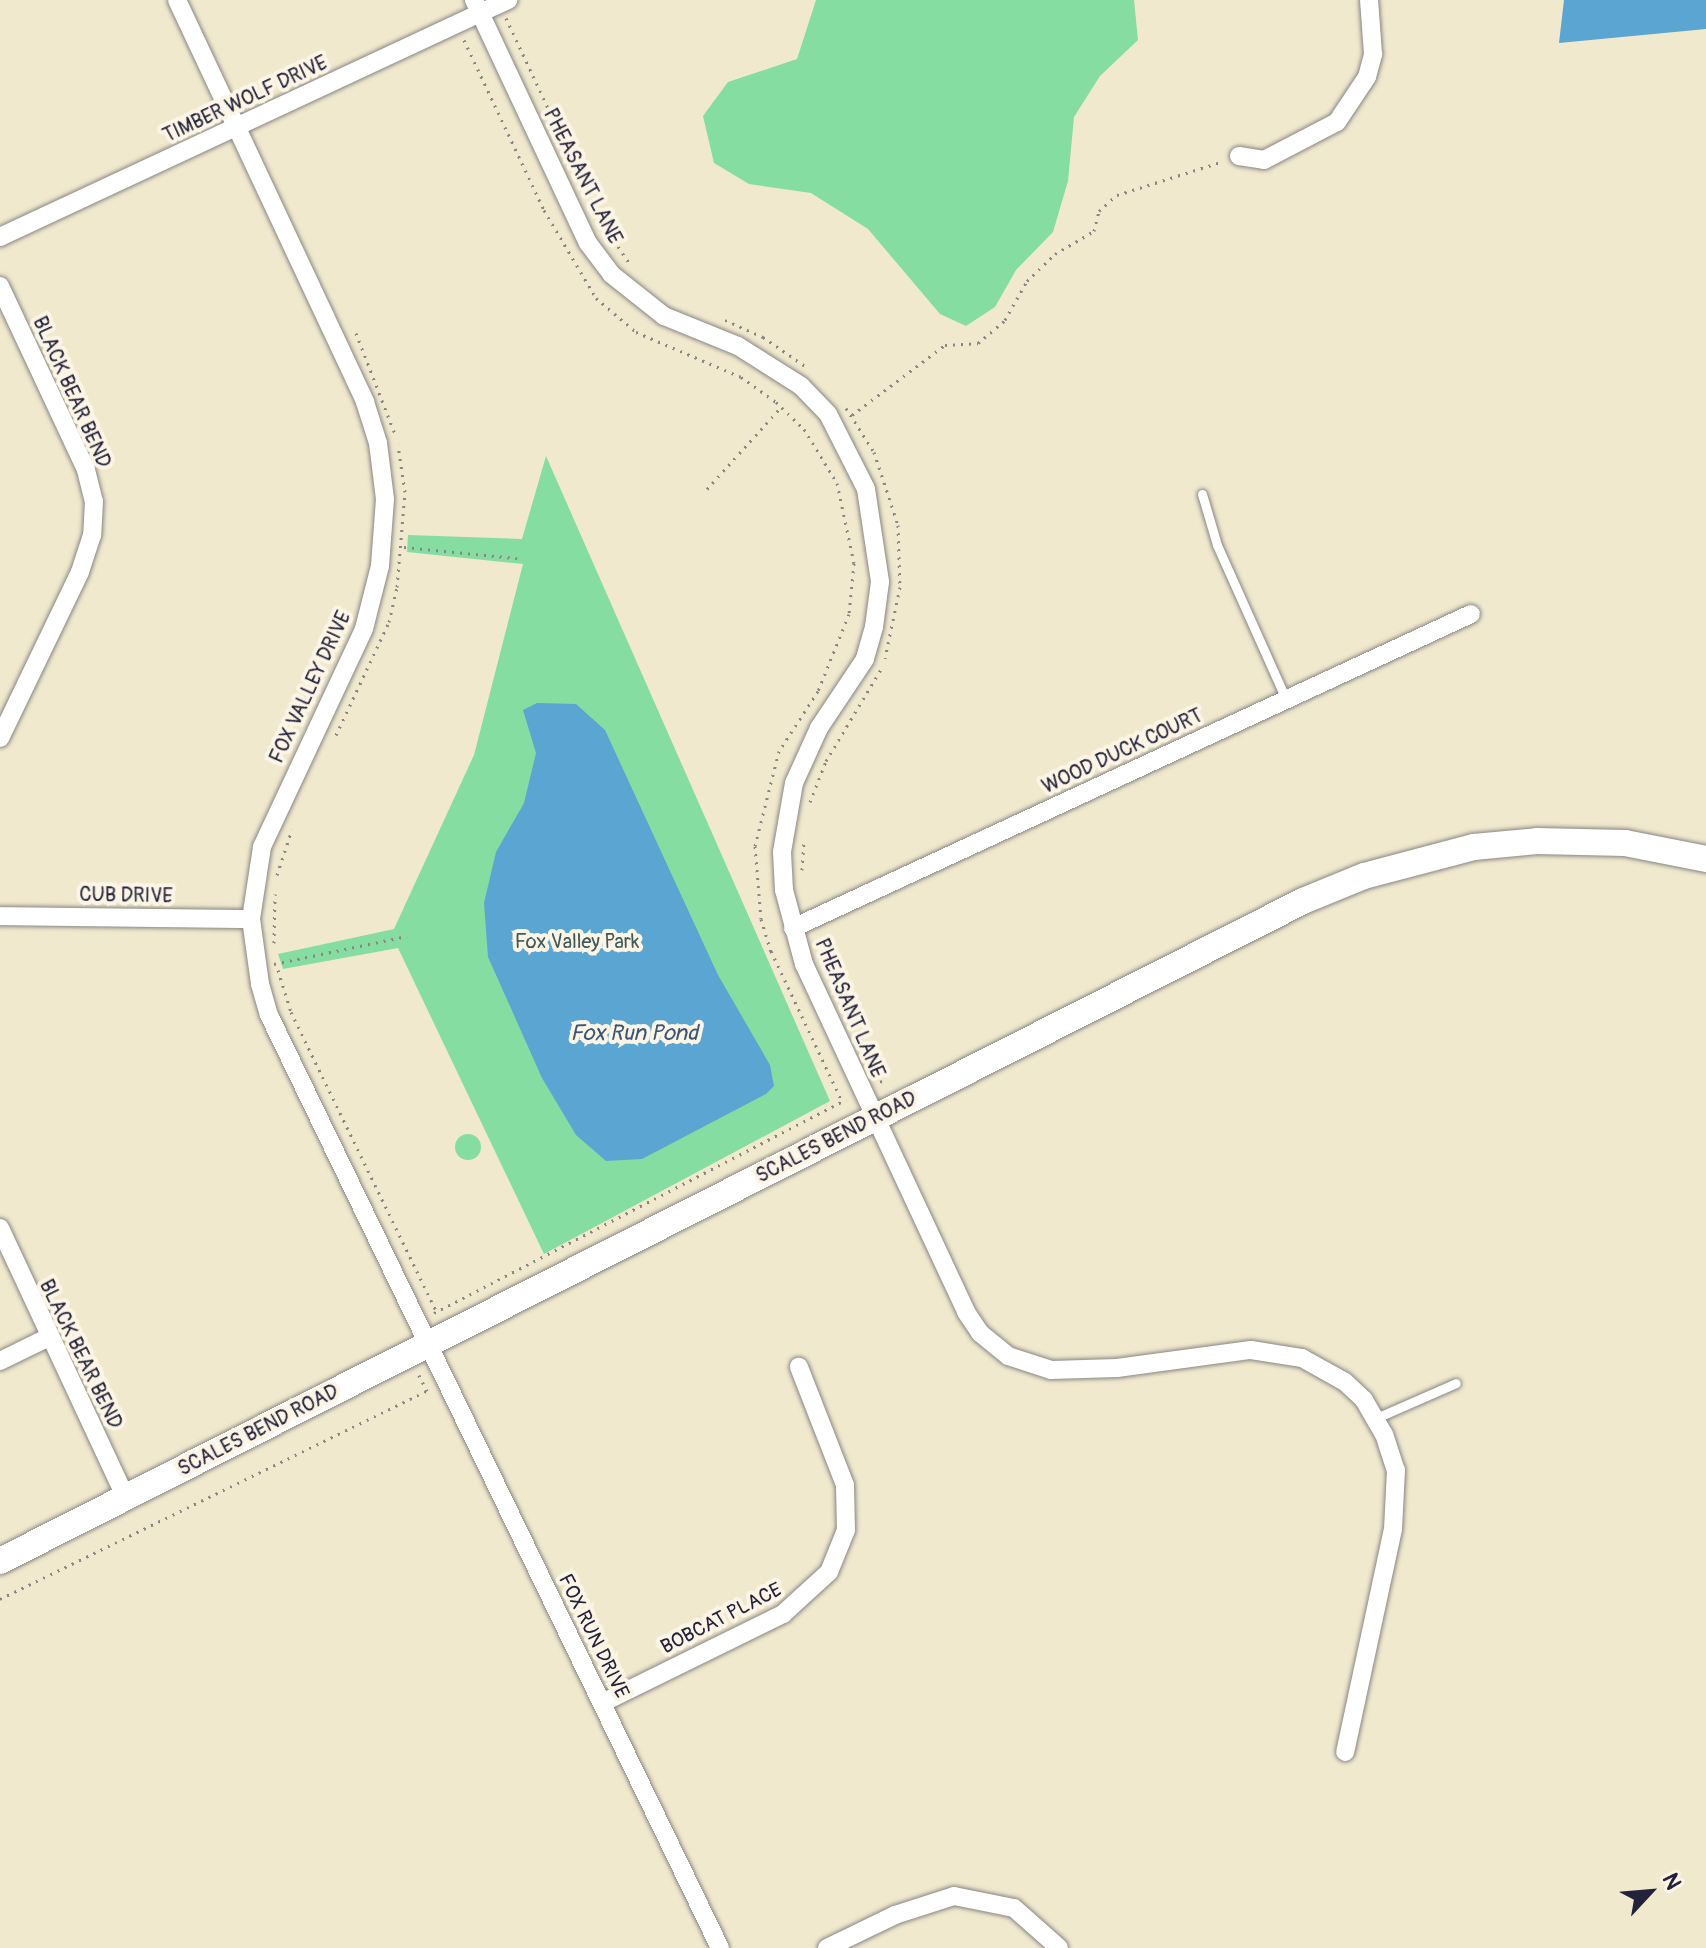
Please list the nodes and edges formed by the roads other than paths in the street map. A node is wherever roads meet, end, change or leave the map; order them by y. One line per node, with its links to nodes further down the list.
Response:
1 (177, 0): 5 (street, FOX VALLEY DRIVE)
2 (1369, 0): 6 (street)
3 (504, 2): 4 (street, TIMBER WOLF DRIVE)
4 (477, 6): 5 (street, TIMBER WOLF DRIVE); 16 (street, PHEASANT LANE)
5 (237, 127): 7 (street, TIMBER WOLF DRIVE); 15 (street, FOX VALLEY DRIVE)
6 (1239, 156)
7 (0, 237)
8 (0, 286): 12 (street, BLACK BEAR BEND)
9 (1202, 494): 11 (lane)
10 (1471, 614): 11 (street, WOOD DUCK COURT)
11 (1286, 699): 16 (street, WOOD DUCK COURT)
12 (0, 738)
13 (1706, 859): 17 (street, SCALES BEND ROAD)
14 (0, 916): 15 (street, CUB DRIVE)
15 (251, 919): 20 (street, FOX VALLEY DRIVE)
16 (793, 928): 17 (street, PHEASANT LANE)
17 (872, 1119): 20 (street, SCALES BEND ROAD); 24 (street, PHEASANT LANE)
18 (0, 1228): 19 (street, BLACK BEAR BEND)
19 (49, 1337): 21 (street); 25 (street, BLACK BEAR BEND)
20 (437, 1339): 25 (street, SCALES BEND ROAD); 27 (street, FOX RUN DRIVE)
21 (0, 1361)
22 (799, 1367): 27 (street, BOBCAT PLACE)
23 (1456, 1383): 24 (lane)
24 (1376, 1418): 28 (street, PHEASANT LANE)
25 (126, 1498): 26 (street, SCALES BEND ROAD)
26 (0, 1561)
27 (602, 1703): 29 (street, FOX RUN DRIVE)
28 (1345, 1752)
29 (720, 1948)
30 (827, 1948): 31 (street)
31 (1059, 1948)

